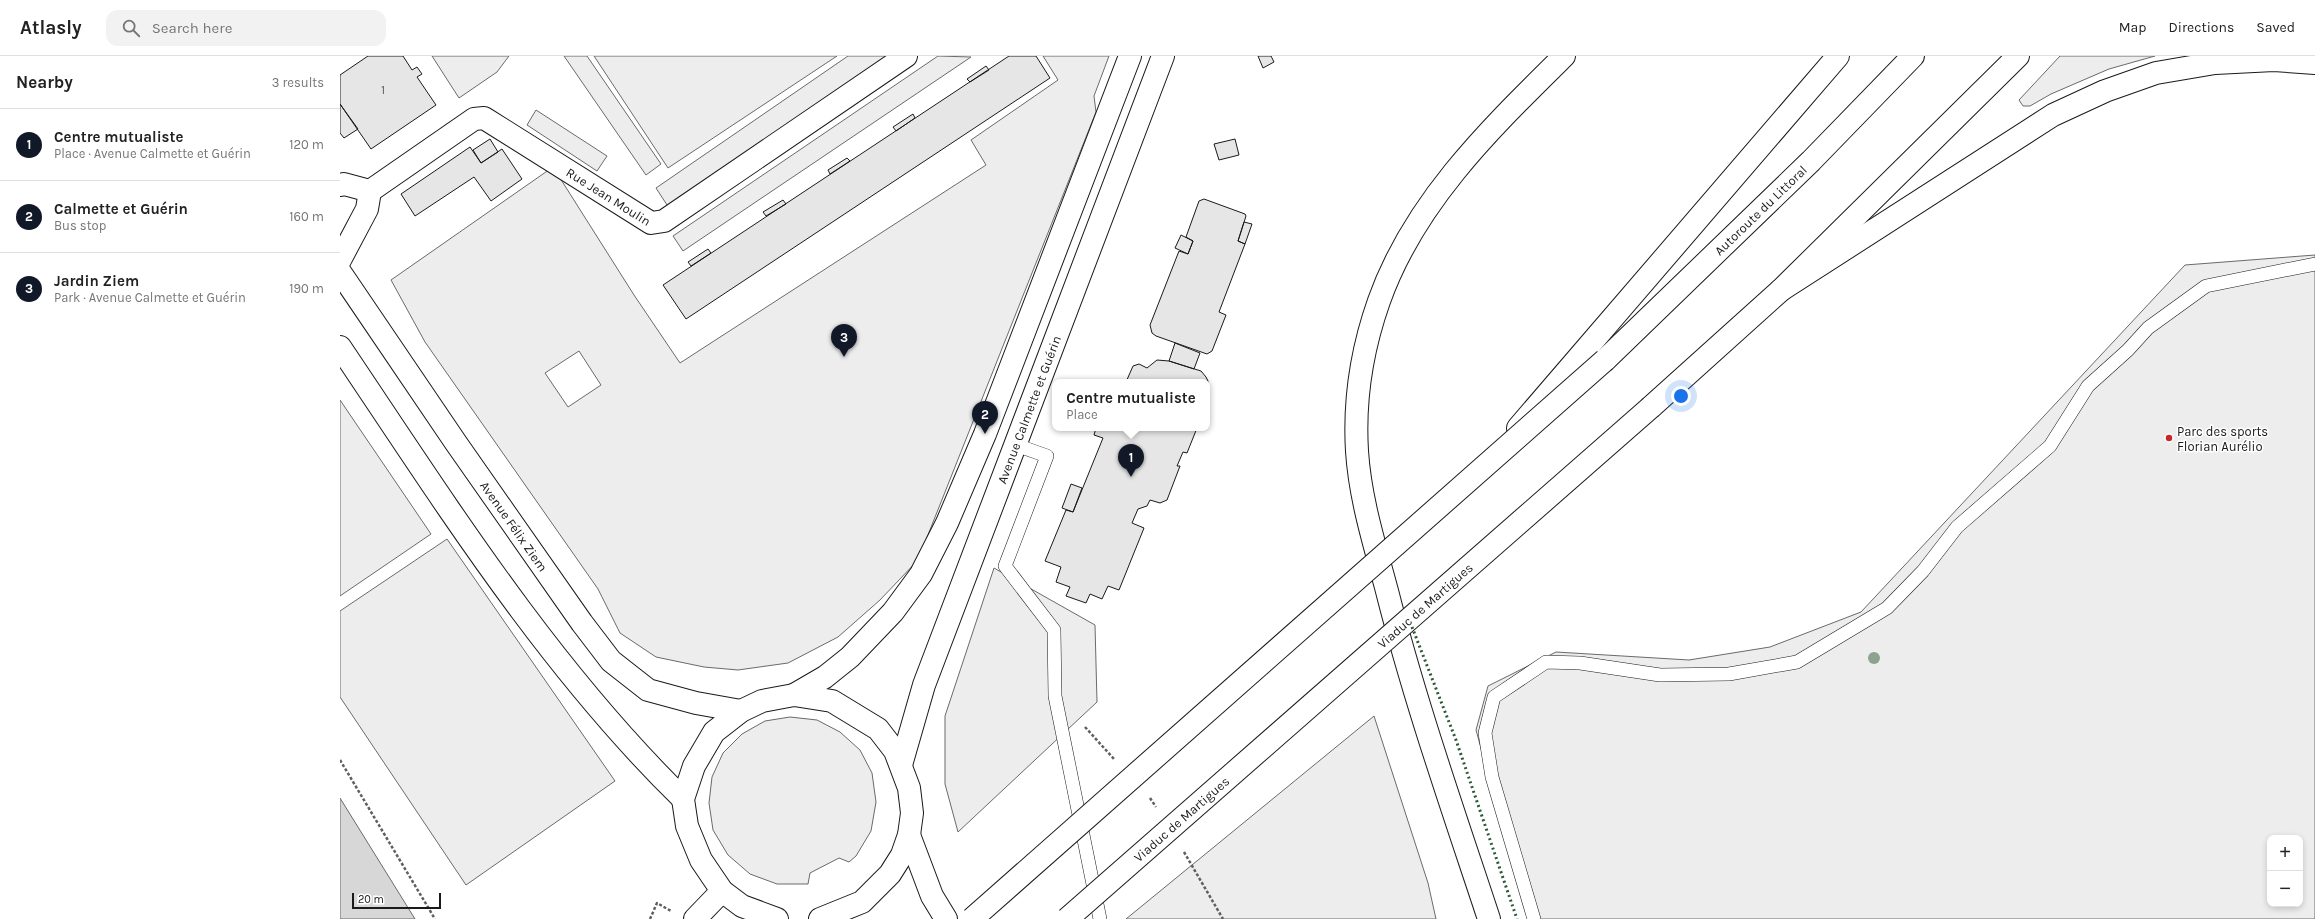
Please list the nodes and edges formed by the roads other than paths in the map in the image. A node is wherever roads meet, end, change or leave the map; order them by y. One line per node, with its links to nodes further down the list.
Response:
1 (906, 56): 10 (main road, Rue Jean Moulin)
2 (1130, 56): 18 (main road)
3 (1163, 56): 16 (main road, Avenue Calmette et Guérin)
4 (1564, 56): 31 (main road)
5 (1838, 56): 17 (main road, bridge)
6 (1913, 56): 17 (main road, Autoroute du Littoral, bridge)
7 (2018, 56): 14 (main road)
8 (2315, 63): 14 (main road)
9 (341, 182): 10 (main road)
10 (370, 191): 11 (main road)
11 (340, 260)
12 (2315, 264): 32 (lane)
13 (340, 272): 19 (main road, Avenue Félix Ziem)
14 (1781, 290): 29 (main road, Viaduc de Martigues, bridge)
15 (340, 347): 21 (main road)
16 (1016, 444): 20 (main road, Avenue Calmette et Guérin); 30 (lane)
17 (1488, 464): 28 (main road, bridge)
18 (794, 695): 19 (main road); 20 (main road)
19 (741, 711): 21 (main road)
20 (901, 765): 22 (main road)
21 (683, 799): 23 (main road)
22 (909, 835): 26 (main road); 27 (main road)
23 (722, 891): 24 (main road); 25 (main road)
24 (695, 919)
25 (777, 919)
26 (820, 919)
27 (946, 919)
28 (972, 919)
29 (1067, 919)
30 (1100, 919)
31 (1489, 919)
32 (1534, 919)

